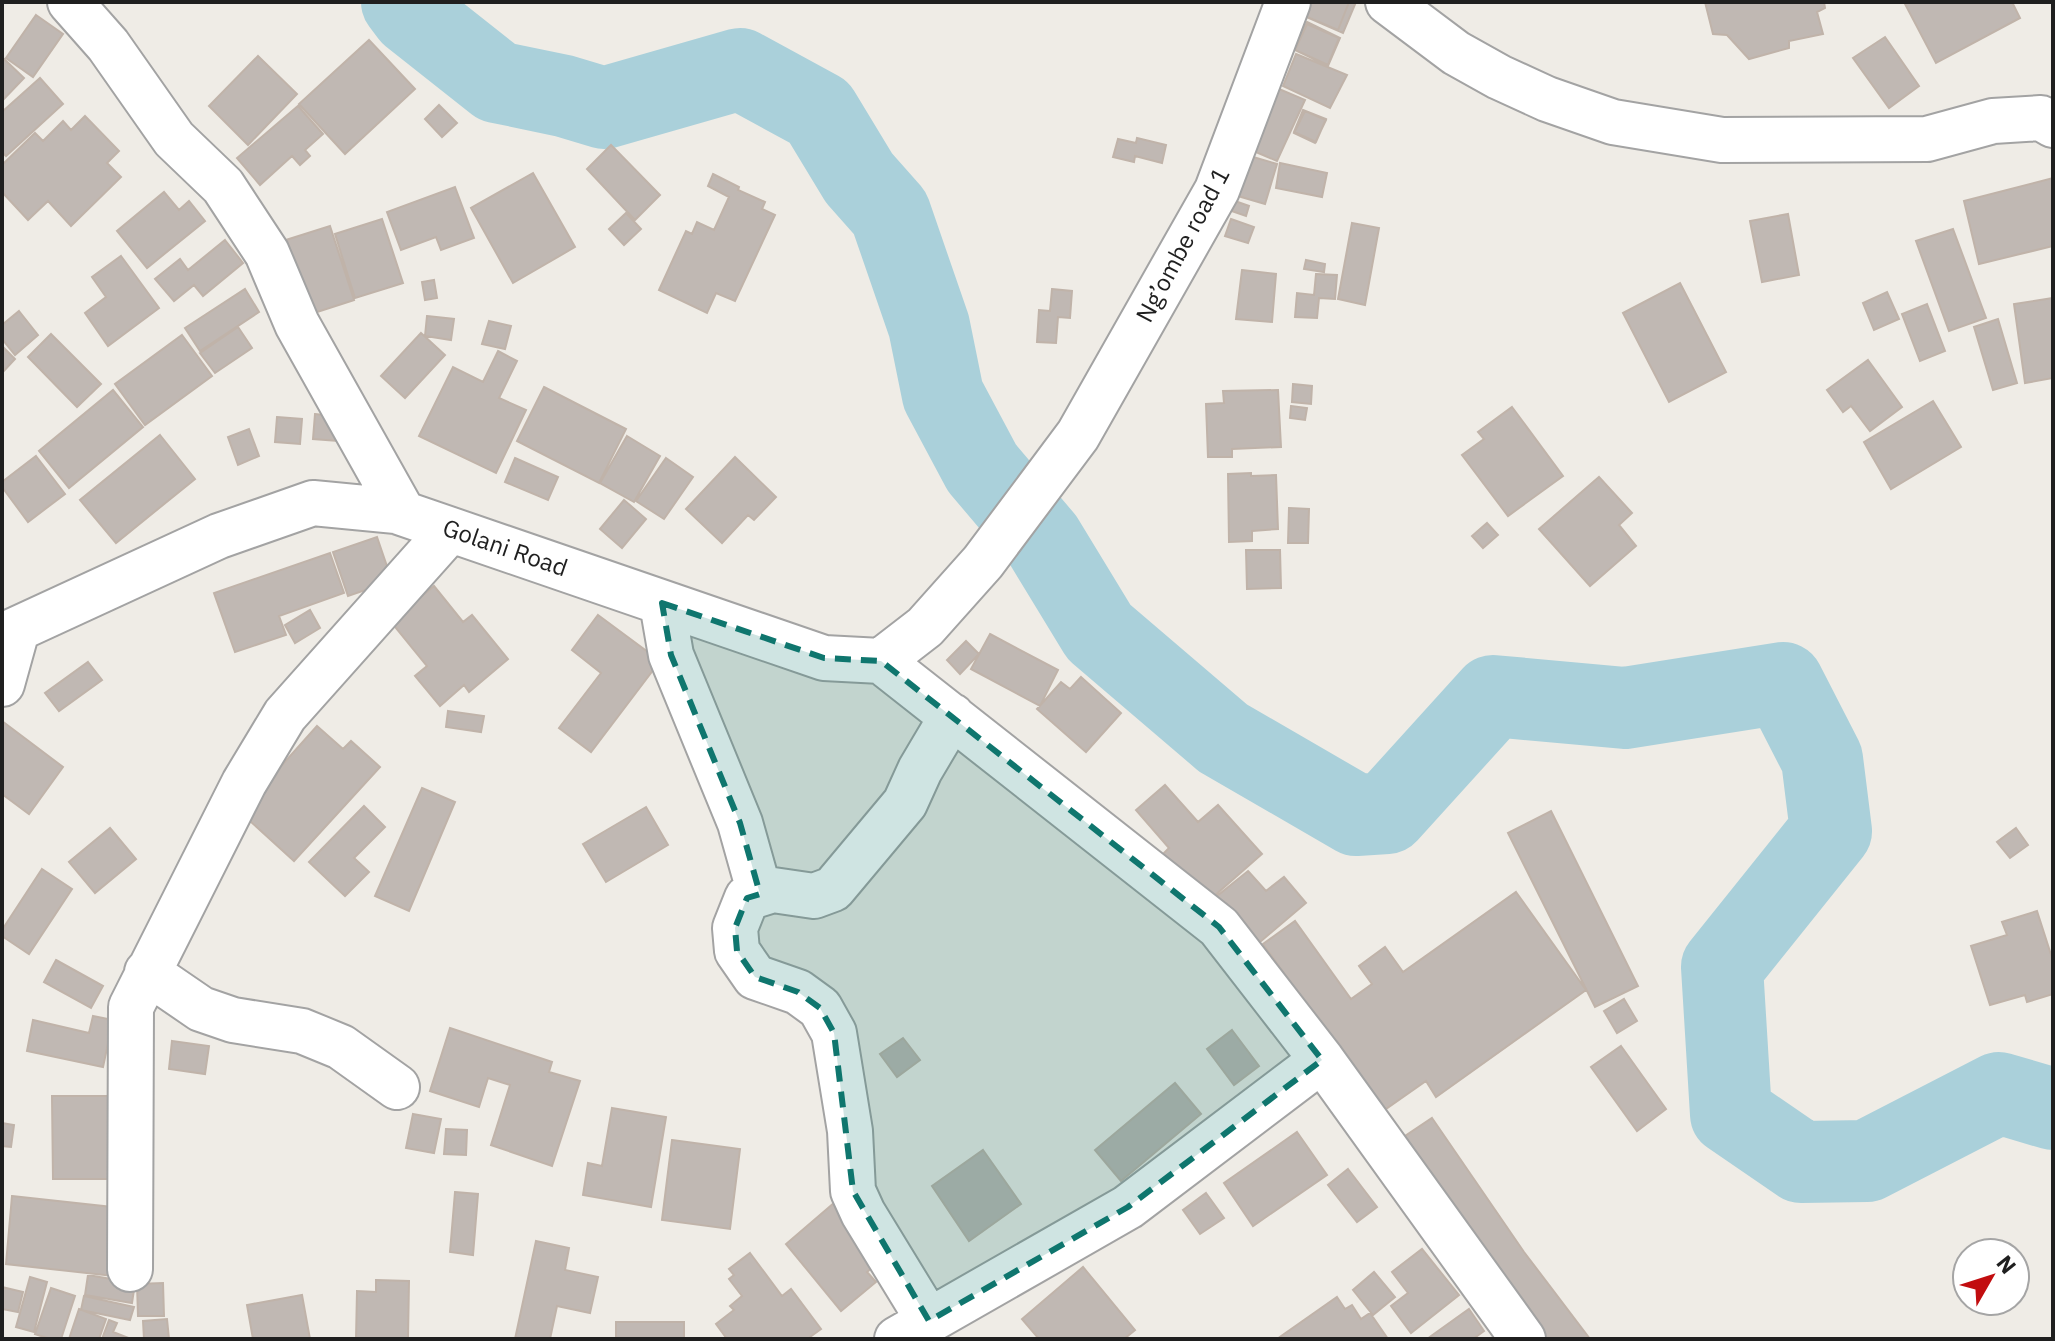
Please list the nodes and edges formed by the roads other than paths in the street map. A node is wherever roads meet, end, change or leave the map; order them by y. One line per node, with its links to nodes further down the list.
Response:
1 (70, 2): 5 (street)
2 (1288, 2): 9 (street, Ng’ombe road 1)
3 (1388, 2): 4 (street)
4 (2053, 125)
5 (403, 513): 6 (street, Golani Road); 8 (street, Golani Road)
6 (450, 530): 7 (street, Golani Road); 13 (street)
7 (662, 603): 9 (street, Golani Road); 12 (street)
8 (9, 633): 10 (street)
9 (881, 661): 11 (street)
10 (2, 684)
11 (952, 716): 12 (street); 14 (street)
12 (760, 894): 17 (street)
13 (147, 972): 15 (street); 16 (street)
14 (1322, 1060): 17 (street); 18 (street)
15 (397, 1087)
16 (130, 1269)
17 (913, 1330)
18 (1523, 1339)

